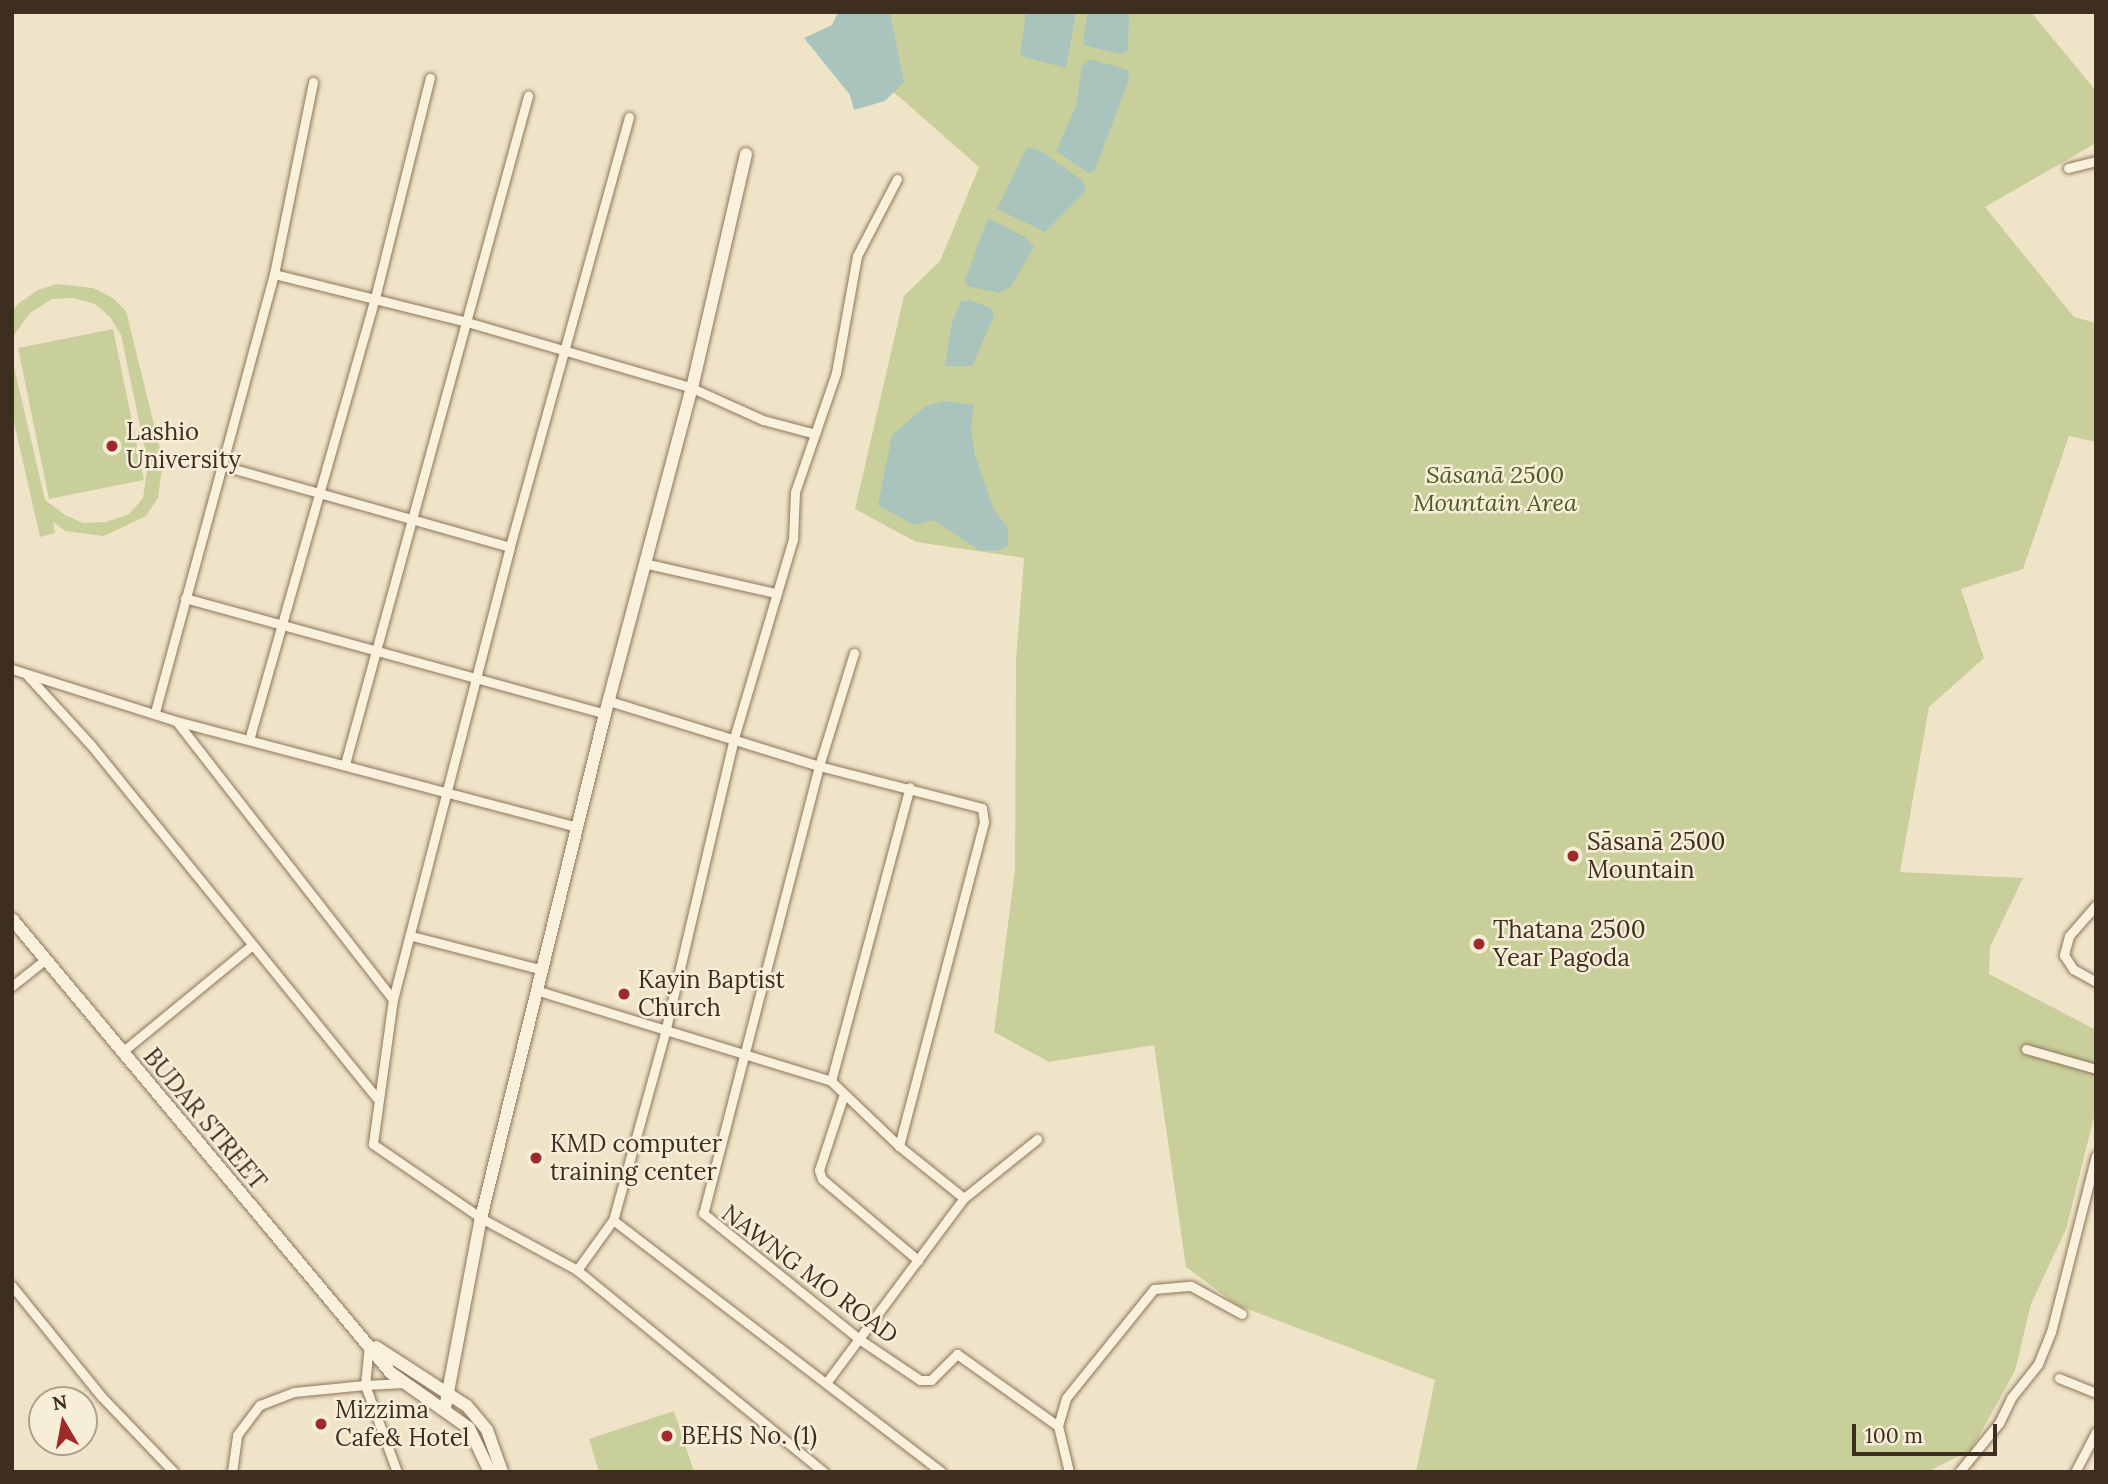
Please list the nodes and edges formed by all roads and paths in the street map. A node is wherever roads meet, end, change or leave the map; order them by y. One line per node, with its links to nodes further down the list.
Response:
1 (430, 78): 10 (street)
2 (313, 82): 9 (street)
3 (528, 96): 11 (street)
4 (629, 117): 12 (street)
5 (746, 153): 13 (street)
6 (2096, 161): 7 (street)
7 (2068, 168)
8 (897, 178): 14 (street)
9 (274, 274): 10 (street); 15 (street)
10 (374, 298): 11 (street); 16 (street)
11 (467, 322): 12 (street); 17 (street)
12 (567, 353): 13 (street); 18 (street)
13 (692, 388): 14 (street); 19 (street)
14 (812, 433): 20 (street)
15 (220, 465): 16 (street); 21 (street)
16 (316, 493): 17 (street); 22 (street)
17 (410, 516): 18 (street); 23 (street)
18 (510, 547): 27 (street)
19 (648, 564): 20 (street); 28 (street)
20 (776, 593): 31 (street)
21 (185, 598): 22 (street); 29 (street)
22 (285, 626): 23 (street); 32 (street)
23 (376, 650): 27 (street); 33 (street)
24 (854, 653): 34 (street, NAWNG MO ROAD)
25 (12, 669): 26 (street)
26 (25, 673): 29 (street); 41 (street)
27 (477, 678): 28 (street); 36 (street)
28 (607, 707): 31 (street); 37 (street)
29 (155, 712): 30 (street)
30 (176, 721): 32 (street); 47 (street)
31 (734, 738): 34 (street); 48 (street)
32 (249, 740): 33 (street)
33 (345, 764): 36 (street)
34 (819, 766): 35 (street); 51 (street, NAWNG MO ROAD)
35 (910, 787): 53 (street); 57 (street)
36 (446, 792): 37 (street); 40 (street)
37 (577, 827): 43 (street)
38 (2096, 905): 44 (street)
39 (12, 919): 42 (street, BUDAR STREET)
40 (412, 936): 43 (street); 47 (street)
41 (250, 947): 50 (street); 54 (street)
42 (46, 959): 45 (street); 50 (street, BUDAR STREET)
43 (543, 970): 46 (street)
44 (2096, 982)
45 (12, 986)
46 (539, 991): 48 (street); 60 (street)
47 (393, 999): 54 (street)
48 (665, 1032): 51 (street); 61 (street)
49 (2026, 1049): 52 (street)
50 (122, 1052): 67 (street, BUDAR STREET)
51 (747, 1053): 53 (street); 66 (street, NAWNG MO ROAD)
52 (2096, 1069)
53 (831, 1081): 55 (street)
54 (376, 1097): 60 (street)
55 (843, 1097): 57 (street); 62 (street)
56 (1037, 1139): 59 (street)
57 (899, 1146): 59 (street)
58 (2096, 1156): 85 (street)
59 (964, 1198): 62 (street)
60 (481, 1218): 63 (street); 73 (street)
61 (613, 1220): 63 (street); 70 (street)
62 (918, 1259): 66 (street)
63 (577, 1270): 82 (street)
64 (12, 1286): 77 (street)
65 (1242, 1314): 75 (street)
66 (859, 1339): 70 (street); 75 (street, NAWNG MO ROAD)
67 (369, 1343): 69 (street); 71 (street); 73 (street)
68 (2059, 1378): 72 (street)
69 (404, 1383): 71 (street); 74 (street)
70 (826, 1383): 83 (street)
71 (365, 1385): 78 (street); 79 (street)
72 (2096, 1393)
73 (447, 1394): 74 (street); 81 (street)
74 (445, 1408): 80 (street)
75 (1058, 1426): 84 (street)
76 (2096, 1432): 86 (street)
77 (174, 1472)
78 (232, 1472)
79 (397, 1472)
80 (490, 1472)
81 (502, 1472)
82 (824, 1472)
83 (942, 1472)
84 (1069, 1472)
85 (1959, 1472)
86 (2075, 1472)

